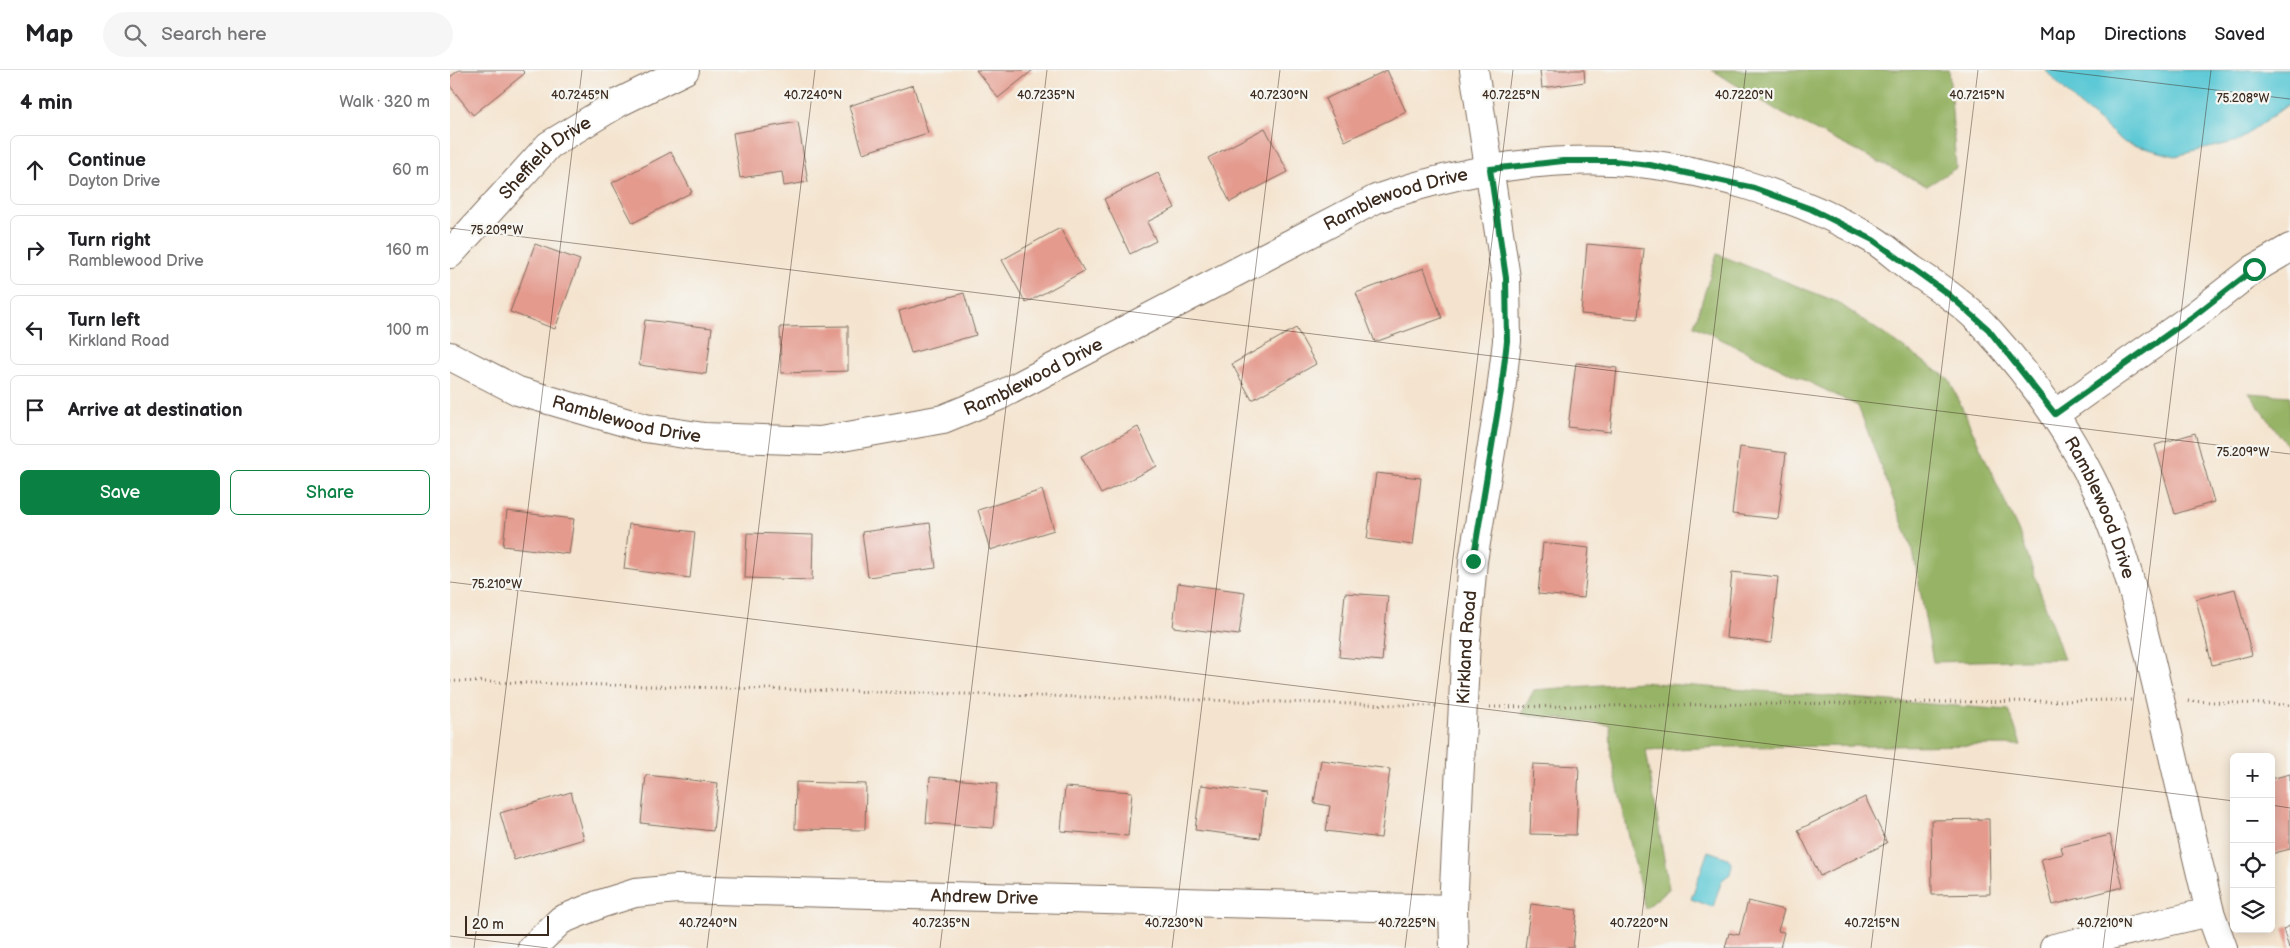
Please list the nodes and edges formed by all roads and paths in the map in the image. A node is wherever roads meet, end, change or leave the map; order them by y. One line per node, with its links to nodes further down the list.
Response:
1 (685, 70): 5 (street, Sheffield Drive)
2 (1474, 70): 3 (street, Kirkland Road)
3 (1490, 169): 6 (street, Ramblewood Drive); 7 (street, Ramblewood Drive); 11 (street, Kirkland Road)
4 (2290, 248): 7 (street)
5 (450, 254)
6 (450, 356)
7 (2055, 414): 9 (street, Ramblewood Drive)
8 (450, 681): 11 (path)
9 (2160, 699): 10 (path); 11 (path); 13 (street, Ramblewood Drive)
10 (2290, 705)
11 (1463, 707): 12 (street, Kirkland Road)
12 (1453, 909): 14 (street, Andrew Drive); 15 (street, Kirkland Road)
13 (2210, 912): 16 (street); 17 (street, Ramblewood Drive)
14 (532, 948)
15 (1454, 948)
16 (2054, 948)
17 (2223, 948)

